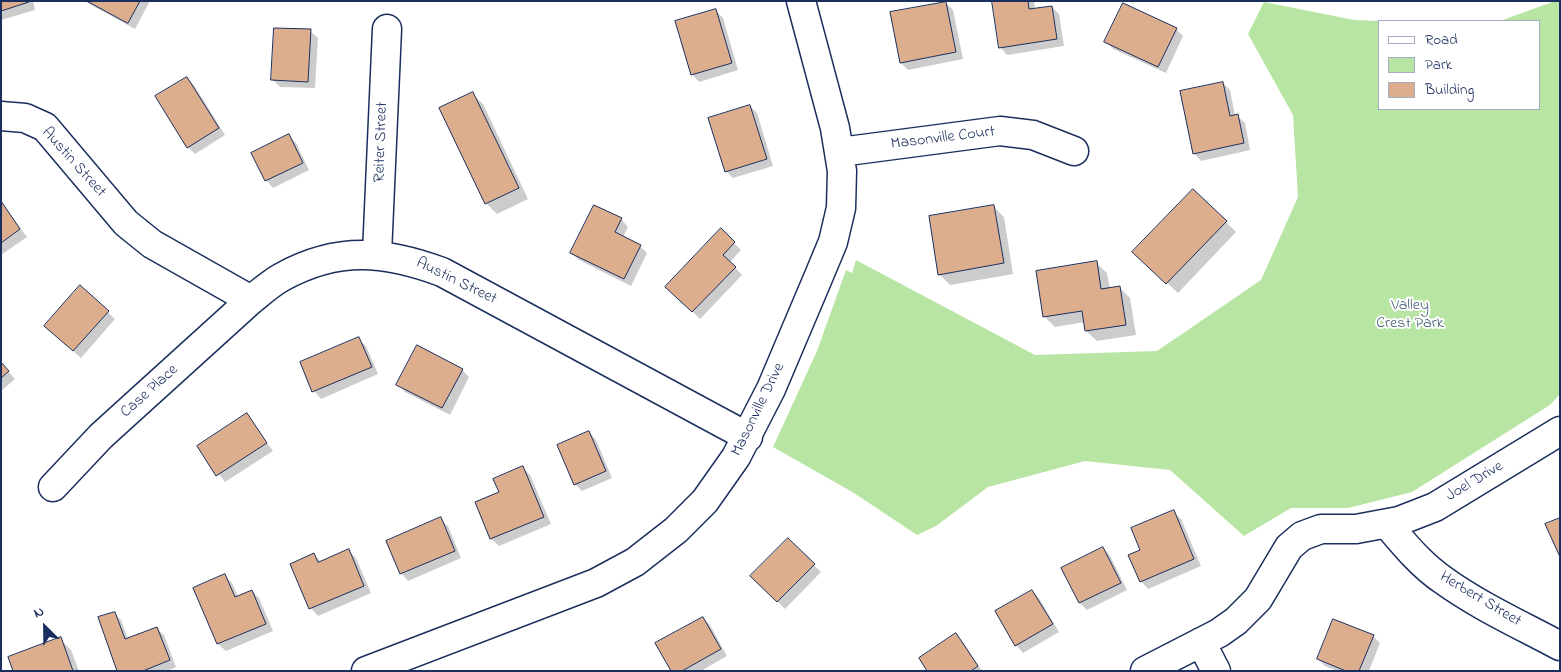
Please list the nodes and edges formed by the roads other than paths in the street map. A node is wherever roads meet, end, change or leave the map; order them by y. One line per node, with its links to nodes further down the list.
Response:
1 (801, 1): 5 (street, Masonville Drive)
2 (387, 29): 6 (street, Reiter Street)
3 (1, 116): 7 (street, Austin Street)
4 (1074, 150): 5 (street, Masonville Court)
5 (840, 152): 9 (street, Masonville Drive)
6 (377, 254): 7 (street, Austin Street); 9 (street, Austin Street)
7 (251, 300): 10 (street, Case Place)
8 (1560, 431): 11 (street, Joel Drive)
9 (748, 437): 14 (street, Masonville Drive)
10 (53, 487)
11 (1386, 524): 12 (street, Joel Drive); 13 (street, Herbert Street)
12 (1201, 642): 15 (street, Joel Drive); 16 (street)
13 (1560, 646)
14 (366, 671)
15 (1145, 671)
16 (1216, 671)

